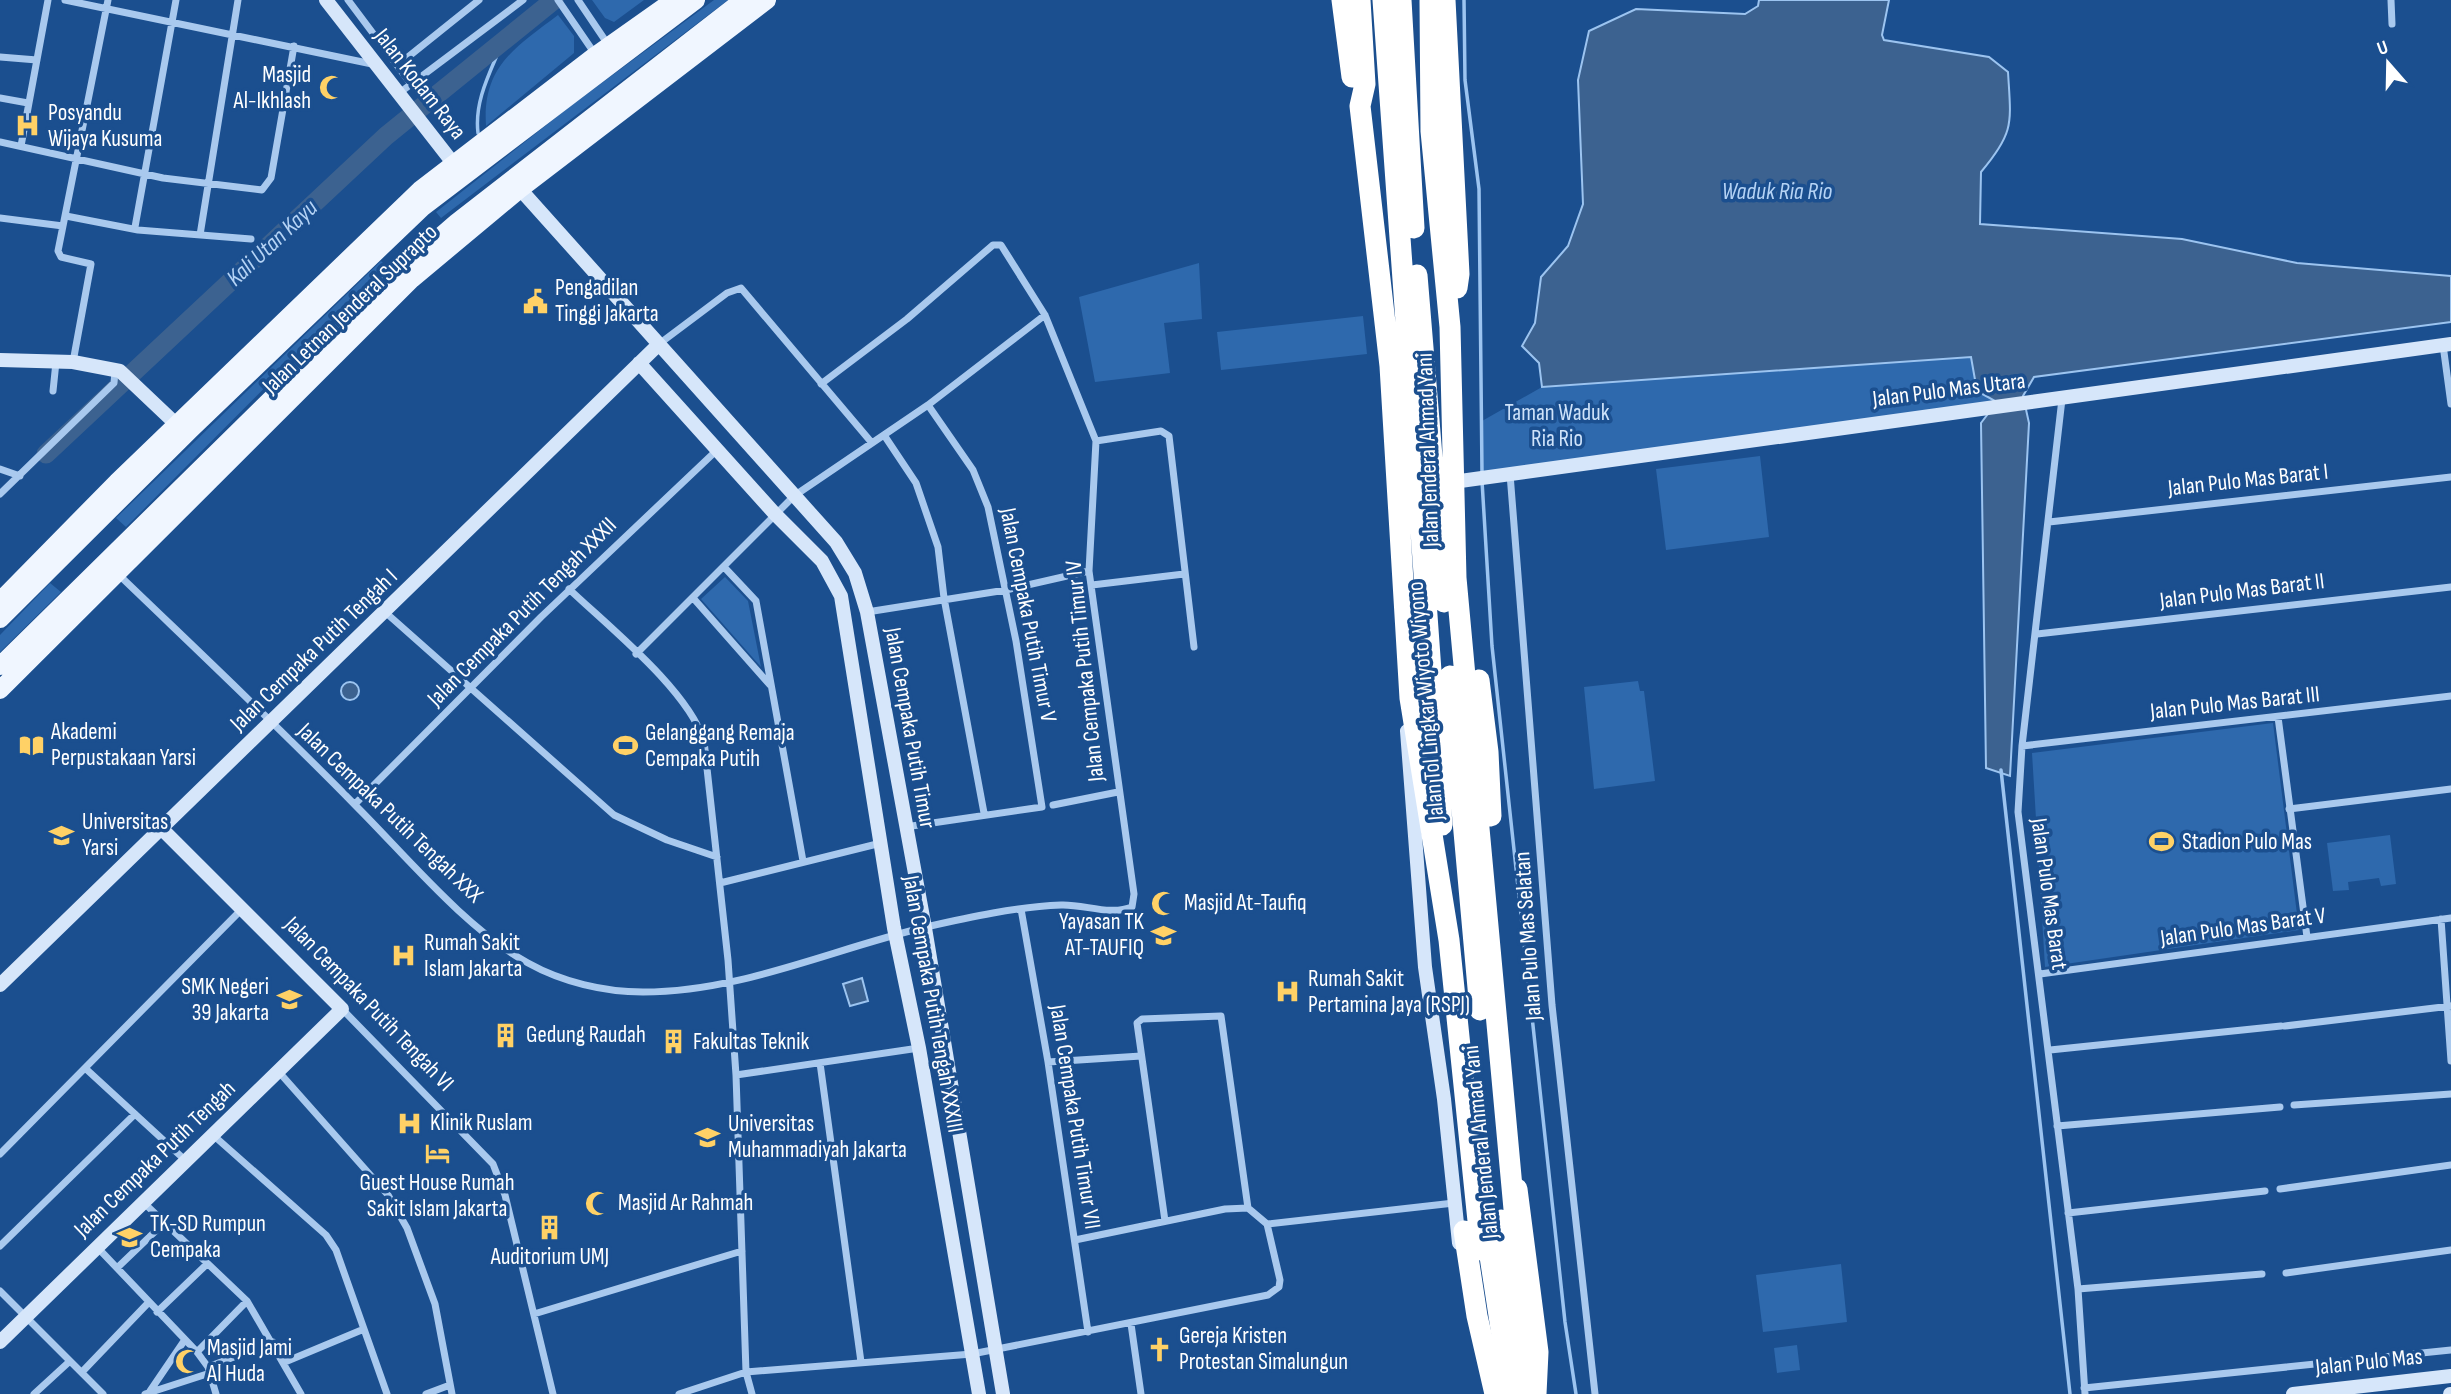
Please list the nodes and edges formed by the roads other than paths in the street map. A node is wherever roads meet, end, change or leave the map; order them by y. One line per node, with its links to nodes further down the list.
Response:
1 (48, 0): 33 (street)
2 (65, 0): 26 (street)
3 (108, 0): 26 (street)
4 (176, 0): 27 (street)
5 (238, 0): 29 (street)
6 (326, 0): 34 (street, Jalan Kodam Raya)
7 (362, 0): 25 (street)
8 (479, 0): 35 (street)
9 (523, 0): 38 (street)
10 (558, 0): 31 (street)
11 (674, 0): 31 (main road, Jalan Letnan Jenderal Suprapto)
12 (696, 0): 47 (main road, Jalan Letnan Jenderal Suprapto)
13 (743, 0): 37 (main road, Jalan Letnan Jenderal Suprapto)
14 (767, 0): 36 (main road, Jalan Letnan Jenderal Suprapto)
15 (1342, 0): 42 (highway)
16 (1360, 0): 42 (highway, Jalan Jenderal Ahmad Yani)
17 (1376, 0): 60 (highway, Jalan Jenderal Ahmad Yani)
18 (1383, 0): 231 (highway, Jalan Tol Lingkar Wiyoto Wiyono, bridge)
19 (1401, 0): 232 (highway, Jalan Tol Lingkar Wiyoto Wiyono, bridge)
20 (1418, 0): 43 (highway, Jalan Jenderal Ahmad Yani)
21 (1430, 0): 43 (highway, Jalan Jenderal Ahmad Yani)
22 (1445, 0): 63 (highway)
23 (2391, 0): 28 (street)
24 (580, 3): 31 (street)
25 (351, 4): 35 (street)
26 (106, 10): 27 (street); 48 (street)
27 (172, 22): 29 (street); 50 (street)
28 (2392, 24)
29 (231, 32): 30 (street); 51 (street)
30 (294, 46): 34 (street); 51 (street)
31 (603, 50): 44 (main road, Jalan Letnan Jenderal Suprapto)
32 (0, 57): 33 (street)
33 (37, 60): 41 (street)
34 (375, 64): 39 (street, Jalan Kodam Raya)
35 (398, 65): 38 (street)
36 (673, 73): 37 (main road); 52 (main road, Jalan Letnan Jenderal Suprapto)
37 (646, 75): 61 (main road, Jalan Letnan Jenderal Suprapto)
38 (411, 84): 39 (street)
39 (397, 95): 49 (street, Jalan Kodam Raya)
40 (0, 97): 41 (street)
41 (28, 103): 46 (street)
42 (1360, 106): 60 (highway, Jalan Jenderal Ahmad Yani)
43 (1431, 131): 63 (highway, Jalan Jenderal Ahmad Yani)
44 (497, 132): 47 (main road); 49 (main road, Jalan Letnan Jenderal Suprapto)
45 (0, 142): 46 (street)
46 (21, 146): 48 (street)
47 (497, 151): 59 (main road, Jalan Letnan Jenderal Suprapto)
48 (77, 158): 50 (street); 53 (street)
49 (453, 163): 71 (main road, Jalan Letnan Jenderal Suprapto)
50 (144, 172): 51 (street); 56 (street)
51 (207, 186): 57 (street)
52 (520, 189): 65 (street, Jalan Cempaka Putih Timur); 83 (main road, Jalan Letnan Jenderal Suprapto)
53 (65, 216): 55 (street); 56 (street)
54 (0, 218): 55 (street)
55 (63, 226): 68 (street)
56 (135, 227): 57 (street)
57 (200, 235): 58 (street)
58 (251, 239)
59 (373, 253): 61 (main road); 70 (main road, Jalan Letnan Jenderal Suprapto)
60 (1380, 265): 119 (highway, Jalan Jenderal Ahmad Yani)
61 (395, 276): 78 (main road, Jalan Letnan Jenderal Suprapto)
62 (1045, 315): 72 (street, Jalan Cempaka Putih Timur IV); 76 (street); 80 (street, Jalan Cempaka Putih Timur IV)
63 (1450, 327): 88 (highway, Jalan Jenderal Ahmad Yani)
64 (2447, 344): 74 (street, Jalan Pulo Mas Utara); 75 (street)
65 (649, 353): 72 (street); 82 (street, Jalan Cempaka Putih Tengah XXXIII); 90 (street, Jalan Cempaka Putih Timur); 107 (street, Jalan Cempaka Putih Tengah I)
66 (0, 360): 67 (street)
67 (56, 362): 68 (street); 73 (street)
68 (73, 362): 69 (street)
69 (119, 371): 77 (street); 86 (street)
70 (246, 376): 71 (main road); 106 (main road, Jalan Letnan Jenderal Suprapto)
71 (222, 380): 77 (main road, Jalan Letnan Jenderal Suprapto)
72 (821, 384): 81 (street)
73 (53, 391)
74 (2055, 399): 85 (street, Jalan Pulo Mas Utara); 92 (street, Jalan Pulo Mas Barat)
75 (2451, 404)
76 (928, 405): 79 (street); 102 (street, Jalan Cempaka Putih Timur V)
77 (177, 425): 98 (main road, Jalan Letnan Jenderal Suprapto)
78 (242, 425): 83 (main road); 114 (main road, Jalan Letnan Jenderal Suprapto)
79 (884, 435): 81 (street); 103 (street)
80 (1096, 440): 95 (street, Jalan Cempaka Putih Timur IV); 97 (street)
81 (872, 443): 90 (street)
82 (718, 449): 91 (street, Jalan Cempaka Putih Tengah XXXIII); 101 (street, Jalan Cempaka Putih Tengah XXXII)
83 (239, 452): 96 (main road, Jalan Letnan Jenderal Suprapto)
84 (0, 469): 86 (street)
85 (1508, 474): 88 (street, Jalan Pulo Mas Utara); 233 (street, Jalan Pulo Mas Selatan)
86 (20, 475): 89 (street)
87 (2451, 477): 92 (street, Jalan Pulo Mas Barat I)
88 (1458, 481): 93 (highway, Jalan Jenderal Ahmad Yani)
89 (0, 494)
90 (792, 498): 91 (street); 108 (street, Jalan Cempaka Putih Timur)
91 (777, 512): 94 (street); 131 (street, Jalan Cempaka Putih Tengah XXXIII)
92 (2049, 522): 110 (street, Jalan Pulo Mas Barat)
93 (1457, 562): 186 (highway, Jalan Jenderal Ahmad Yani); 232 (highway, bridge)
94 (725, 568): 104 (street); 115 (street)
95 (1089, 571): 99 (street, Jalan Cempaka Putih Timur IV); 102 (street)
96 (118, 574): 113 (main road, Jalan Letnan Jenderal Suprapto); 121 (street, Jalan Cempaka Putih Tengah XXX)
97 (1184, 574): 99 (street); 111 (street)
98 (20, 582): 105 (main road, Jalan Letnan Jenderal Suprapto); 106 (main road)
99 (1091, 585): 124 (street, Jalan Cempaka Putih Timur IV)
100 (2451, 587): 110 (street, Jalan Pulo Mas Barat II)
101 (569, 589): 112 (street); 116 (street, Jalan Cempaka Putih Tengah XXXII)
102 (1006, 590): 103 (street); 128 (street, Jalan Cempaka Putih Timur V)
103 (943, 598): 108 (street); 128 (street)
104 (694, 599): 112 (street); 115 (street)
105 (0, 601)
106 (19, 602): 109 (main road, Jalan Letnan Jenderal Suprapto)
107 (385, 612): 116 (street); 121 (street, Jalan Cempaka Putih Tengah I)
108 (867, 612): 129 (street, Jalan Cempaka Putih Timur)
109 (0, 619)
110 (2036, 634): 122 (street, Jalan Pulo Mas Barat)
111 (1194, 647)
112 (636, 654): 132 (street)
113 (26, 663): 114 (main road); 117 (main road, Jalan Letnan Jenderal Suprapto)
114 (1, 665)
115 (771, 686): 133 (street)
116 (472, 688): 125 (street, Jalan Cempaka Putih Tengah XXXII); 132 (street)
117 (0, 690)
118 (2451, 696): 120 (street, Jalan Pulo Mas Barat III)
119 (1409, 705): 169 (street, Jalan Jenderal Ahmad Yani); 187 (highway, Jalan Jenderal Ahmad Yani); 229 (highway)
120 (2278, 718): 122 (street, Jalan Pulo Mas Barat III); 127 (street)
121 (272, 724): 125 (street, Jalan Cempaka Putih Tengah XXX); 130 (street, Jalan Cempaka Putih Tengah I)
122 (2022, 746): 143 (street, Jalan Pulo Mas Barat)
123 (2451, 789): 127 (street)
124 (1118, 792): 126 (street); 135 (street, Jalan Cempaka Putih Timur IV)
125 (355, 804): 144 (street, Jalan Cempaka Putih Tengah XXX)
126 (1053, 805)
127 (2289, 809): 142 (street)
128 (984, 813): 129 (street)
129 (904, 827): 140 (street, Jalan Cempaka Putih Timur)
130 (162, 828): 136 (street, Jalan Cempaka Putih Tengah VI); 145 (street, Jalan Cempaka Putih Tengah I)
131 (881, 843): 133 (street); 141 (street, Jalan Cempaka Putih Tengah XXXIII)
132 (717, 857): 134 (street)
133 (803, 861): 134 (street)
134 (720, 883): 144 (street)
135 (1133, 904): 137 (street, Jalan Cempaka Putih Tengah XXX)
136 (243, 908): 147 (street, Jalan Cempaka Putih Tengah VI); 154 (street)
137 (1021, 909): 140 (street, Jalan Cempaka Putih Tengah XXX); 152 (street, Jalan Cempaka Putih Timur VII)
138 (2451, 918): 139 (street, Jalan Pulo Mas Barat V)
139 (2441, 919): 142 (street, Jalan Pulo Mas Barat V); 146 (street)
140 (922, 928): 141 (street, Jalan Cempaka Putih Tengah XXX); 199 (street, Jalan Cempaka Putih Timur)
141 (899, 934): 144 (street, Jalan Cempaka Putih Tengah XXX); 148 (street, Jalan Cempaka Putih Tengah XXXIII)
142 (2307, 937): 143 (street, Jalan Pulo Mas Barat V)
143 (2040, 974): 149 (street, Jalan Pulo Mas Barat)
144 (730, 984): 156 (street)
145 (0, 985)
146 (2449, 1006): 149 (street); 151 (street)
147 (342, 1009): 155 (street, Jalan Cempaka Putih Tengah); 191 (street, Jalan Cempaka Putih Tengah VI)
148 (919, 1048): 153 (street); 202 (street, Jalan Cempaka Putih Tengah XXXIII)
149 (2050, 1050): 161 (street, Jalan Pulo Mas Barat)
150 (1141, 1056): 152 (street); 170 (street); 172 (street)
151 (2451, 1061)
152 (1048, 1062): 175 (street, Jalan Cempaka Putih Timur VII)
153 (820, 1063): 156 (street); 205 (street)
154 (85, 1068): 160 (street); 163 (street)
155 (278, 1071): 162 (street, Jalan Cempaka Putih Tengah); 212 (street)
156 (736, 1075): 179 (street)
157 (2451, 1094): 158 (street)
158 (2294, 1105)
159 (2280, 1107): 161 (street)
160 (135, 1114): 164 (street); 176 (street)
161 (2057, 1126): 171 (street, Jalan Pulo Mas Barat)
162 (213, 1135): 164 (street, Jalan Cempaka Putih Tengah); 194 (street)
163 (0, 1154)
164 (185, 1160): 168 (street, Jalan Cempaka Putih Tengah)
165 (2451, 1165): 166 (street)
166 (2280, 1189)
167 (2265, 1191): 171 (street)
168 (143, 1202): 173 (street); 177 (street, Jalan Cempaka Putih Tengah)
169 (1454, 1203): 174 (street); 228 (street, Jalan Jenderal Ahmad Yani)
170 (1248, 1208): 172 (street); 174 (street)
171 (2068, 1213): 184 (street, Jalan Pulo Mas Barat)
172 (1165, 1221): 175 (street)
173 (165, 1223): 180 (street); 181 (street)
174 (1267, 1224): 193 (street)
175 (1075, 1240): 195 (street, Jalan Cempaka Putih Timur VII)
176 (0, 1246)
177 (96, 1247): 181 (street); 192 (street, Jalan Cempaka Putih Tengah)
178 (2451, 1250): 182 (street)
179 (742, 1251): 191 (street); 210 (street)
180 (207, 1264): 188 (street); 190 (street)
181 (117, 1268): 189 (street)
182 (2286, 1273)
183 (2262, 1274): 184 (street)
184 (2078, 1289): 213 (street, Jalan Pulo Mas Barat)
185 (0, 1291): 192 (street)
186 (1523, 1292): 187 (highway); 203 (highway, Jalan Jenderal Ahmad Yani)
187 (1487, 1297): 207 (highway, Jalan Jenderal Ahmad Yani)
188 (247, 1301): 198 (street); 201 (street)
189 (149, 1302): 190 (street); 209 (street)
190 (157, 1312): 196 (street)
191 (534, 1314): 222 (street, Jalan Cempaka Putih Tengah VI)
192 (24, 1318): 197 (street, Jalan Cempaka Putih Tengah); 204 (street)
193 (1131, 1324): 195 (street); 227 (street)
194 (364, 1329): 206 (street); 219 (street)
195 (1088, 1332): 199 (street)
196 (184, 1341): 201 (street); 214 (street)
197 (0, 1342)
198 (273, 1342): 206 (street); 208 (street)
199 (993, 1350): 202 (street); 226 (street, Jalan Cempaka Putih Timur)
200 (2451, 1350): 213 (street)
201 (197, 1352): 208 (street)
202 (974, 1354): 205 (street); 225 (street, Jalan Cempaka Putih Tengah XXXIII)
203 (1531, 1355): 207 (highway); 232 (highway, Jalan Jenderal Ahmad Yani)
204 (70, 1361): 209 (street); 215 (street)
205 (861, 1362): 210 (street)
206 (285, 1363): 218 (street)
207 (1497, 1364): 230 (highway, Jalan Jenderal Ahmad Yani)
208 (209, 1370): 214 (street); 217 (street)
209 (82, 1372): 216 (street)
210 (746, 1372): 223 (street); 224 (street)
211 (2451, 1376): 234 (street, Jalan Pulo Mas)
212 (450, 1385): 220 (street); 221 (street)
213 (2085, 1391)
214 (147, 1393)
215 (33, 1394)
216 (103, 1394)
217 (216, 1394)
218 (301, 1394)
219 (387, 1394)
220 (426, 1394)
221 (452, 1394)
222 (553, 1394)
223 (678, 1394)
224 (752, 1394)
225 (979, 1394)
226 (1003, 1394)
227 (1141, 1394)
228 (1485, 1394)
229 (1495, 1394)
230 (1504, 1394)
231 (1511, 1394)
232 (1535, 1394)
233 (1595, 1394)
234 (2293, 1394)

